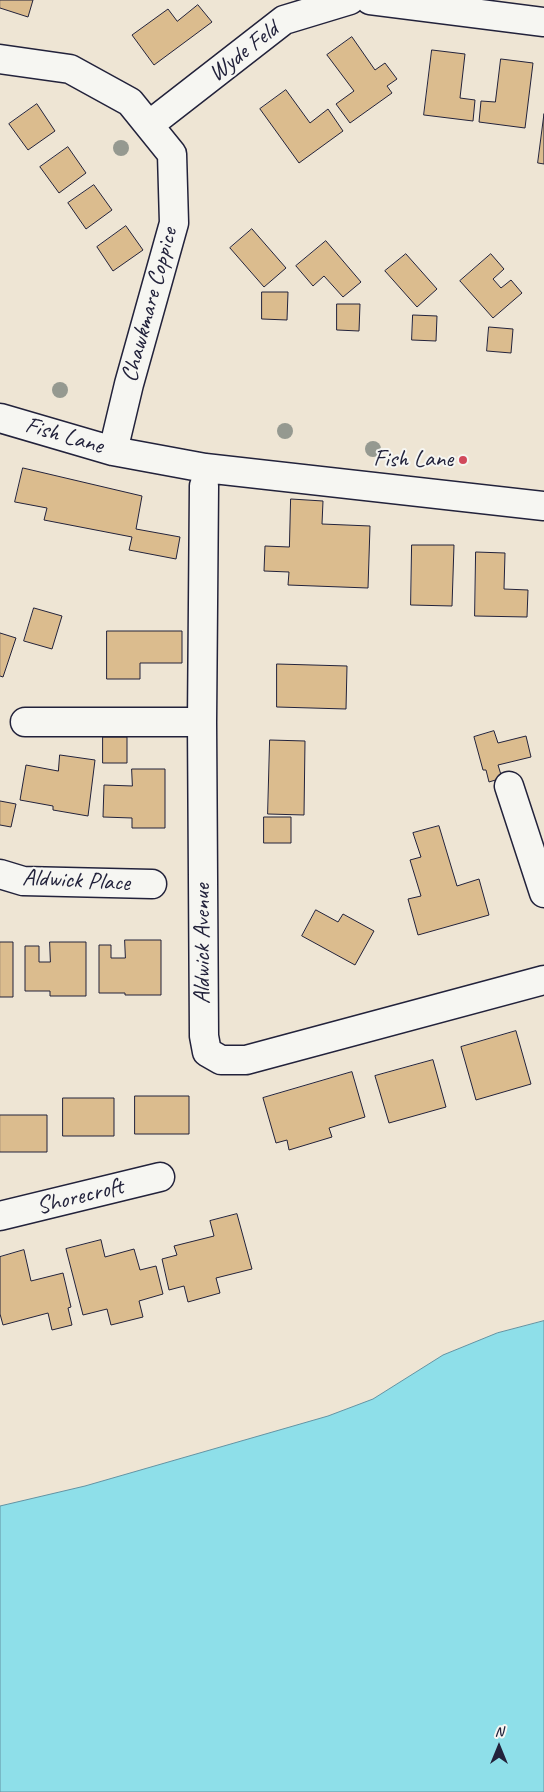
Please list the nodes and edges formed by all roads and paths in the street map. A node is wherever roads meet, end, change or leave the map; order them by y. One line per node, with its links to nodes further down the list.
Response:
1 (350, 0): 5 (street, Wyde Feld)
2 (370, 0): 3 (street)
3 (544, 22)
4 (0, 59): 5 (street, Chawkmare Coppice)
5 (149, 125): 7 (street, Chawkmare Coppice)
6 (0, 418): 7 (street, Fish Lane)
7 (114, 451): 9 (street, Fish Lane)
8 (204, 486): 11 (street, Aldwick Avenue)
9 (544, 506)
10 (26, 722): 11 (street)
11 (202, 722): 16 (street, Aldwick Avenue)
12 (509, 786): 15 (street)
13 (0, 874): 14 (street, Aldwick Place)
14 (152, 884)
15 (544, 893)
16 (544, 980)
17 (160, 1178): 18 (street, Shorecroft)
18 (0, 1216)

